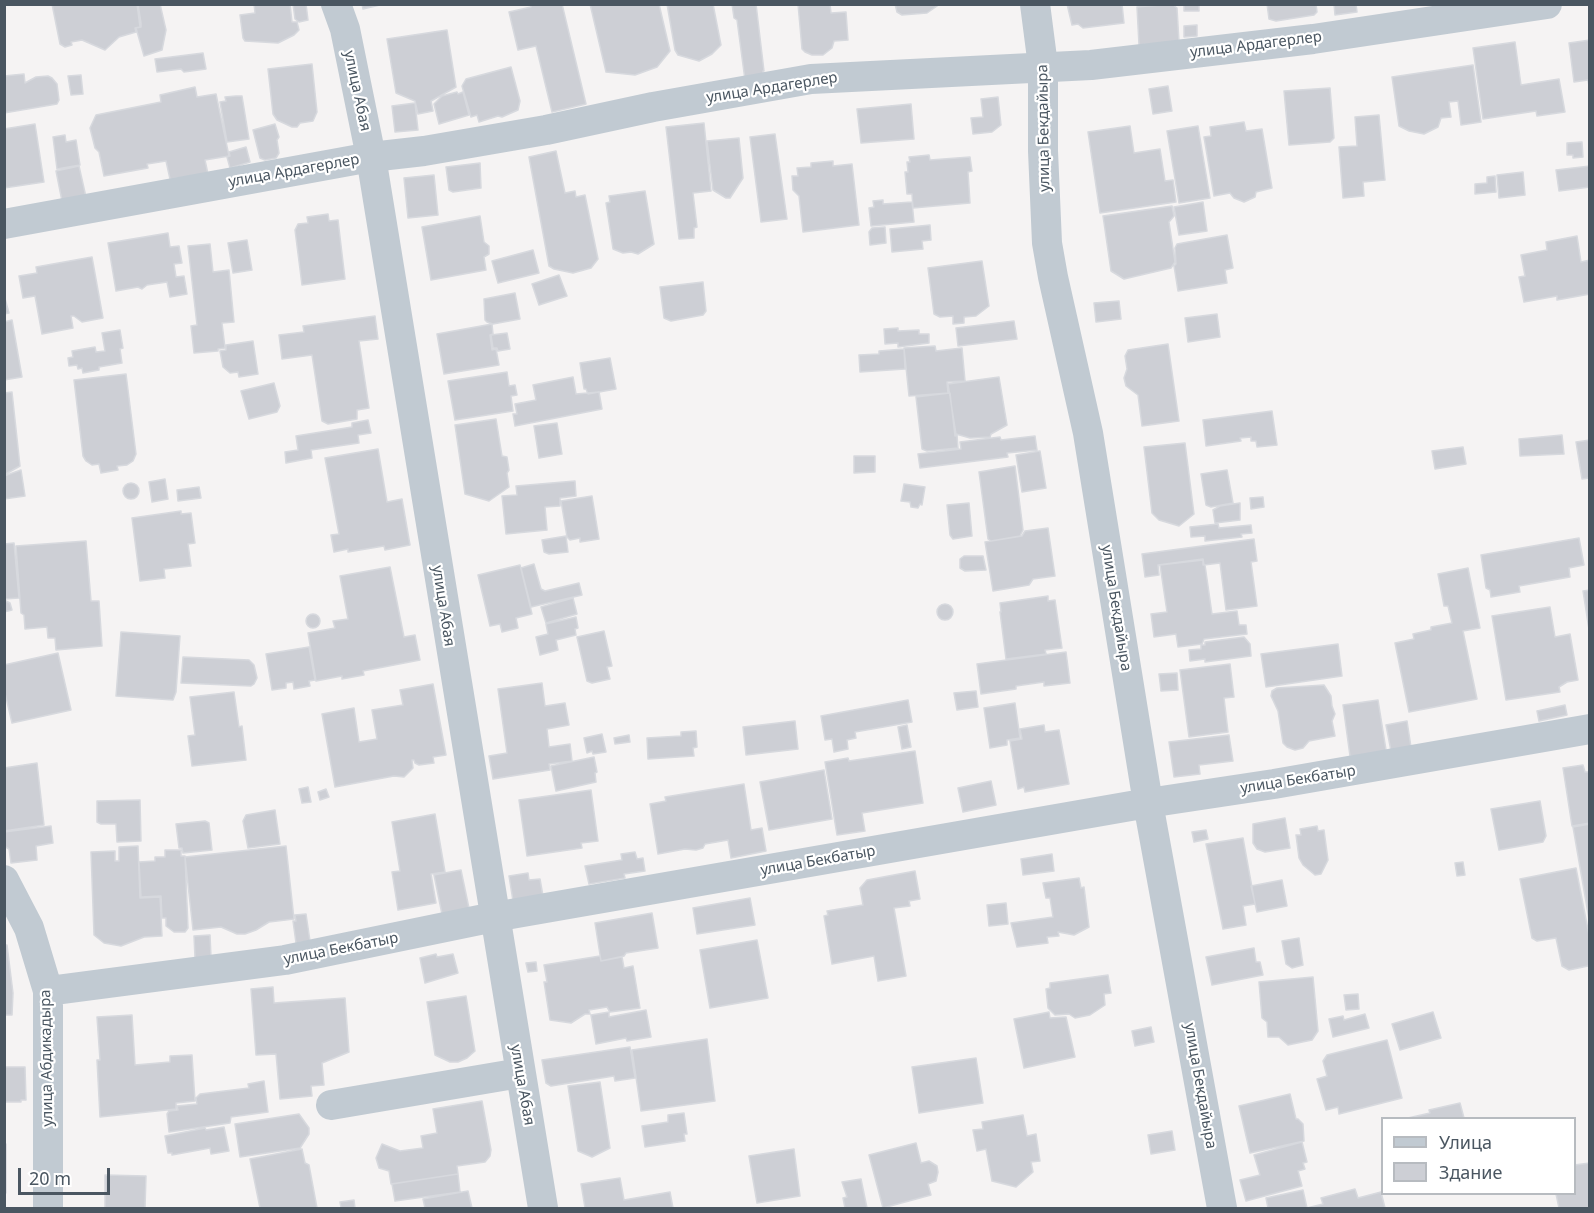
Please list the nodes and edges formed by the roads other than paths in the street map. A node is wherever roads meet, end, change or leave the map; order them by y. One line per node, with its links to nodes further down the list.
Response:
1 (336, 4): 5 (street, улица Абая)
2 (1035, 4): 4 (street, улица Бекдайыра)
3 (1547, 4): 4 (street, улица Ардагерлер)
4 (1043, 66): 5 (street, улица Ардагерлер); 8 (street, улица Бекдайыра)
5 (371, 157): 6 (street, улица Ардагерлер); 10 (street, улица Абая)
6 (4, 224)
7 (1590, 729): 8 (street, улица Бекбатыр)
8 (1148, 803): 10 (street, улица Бекбатыр); 16 (street, улица Бекдайыра)
9 (4, 880): 11 (street, улица Абдикадыра)
10 (494, 917): 11 (street, улица Бекбатыр); 12 (street, улица Абая)
11 (48, 991): 14 (street, улица Абдикадыра)
12 (520, 1073): 13 (street); 15 (street, улица Абая)
13 (330, 1105)
14 (48, 1209)
15 (543, 1209)
16 (1222, 1209)

